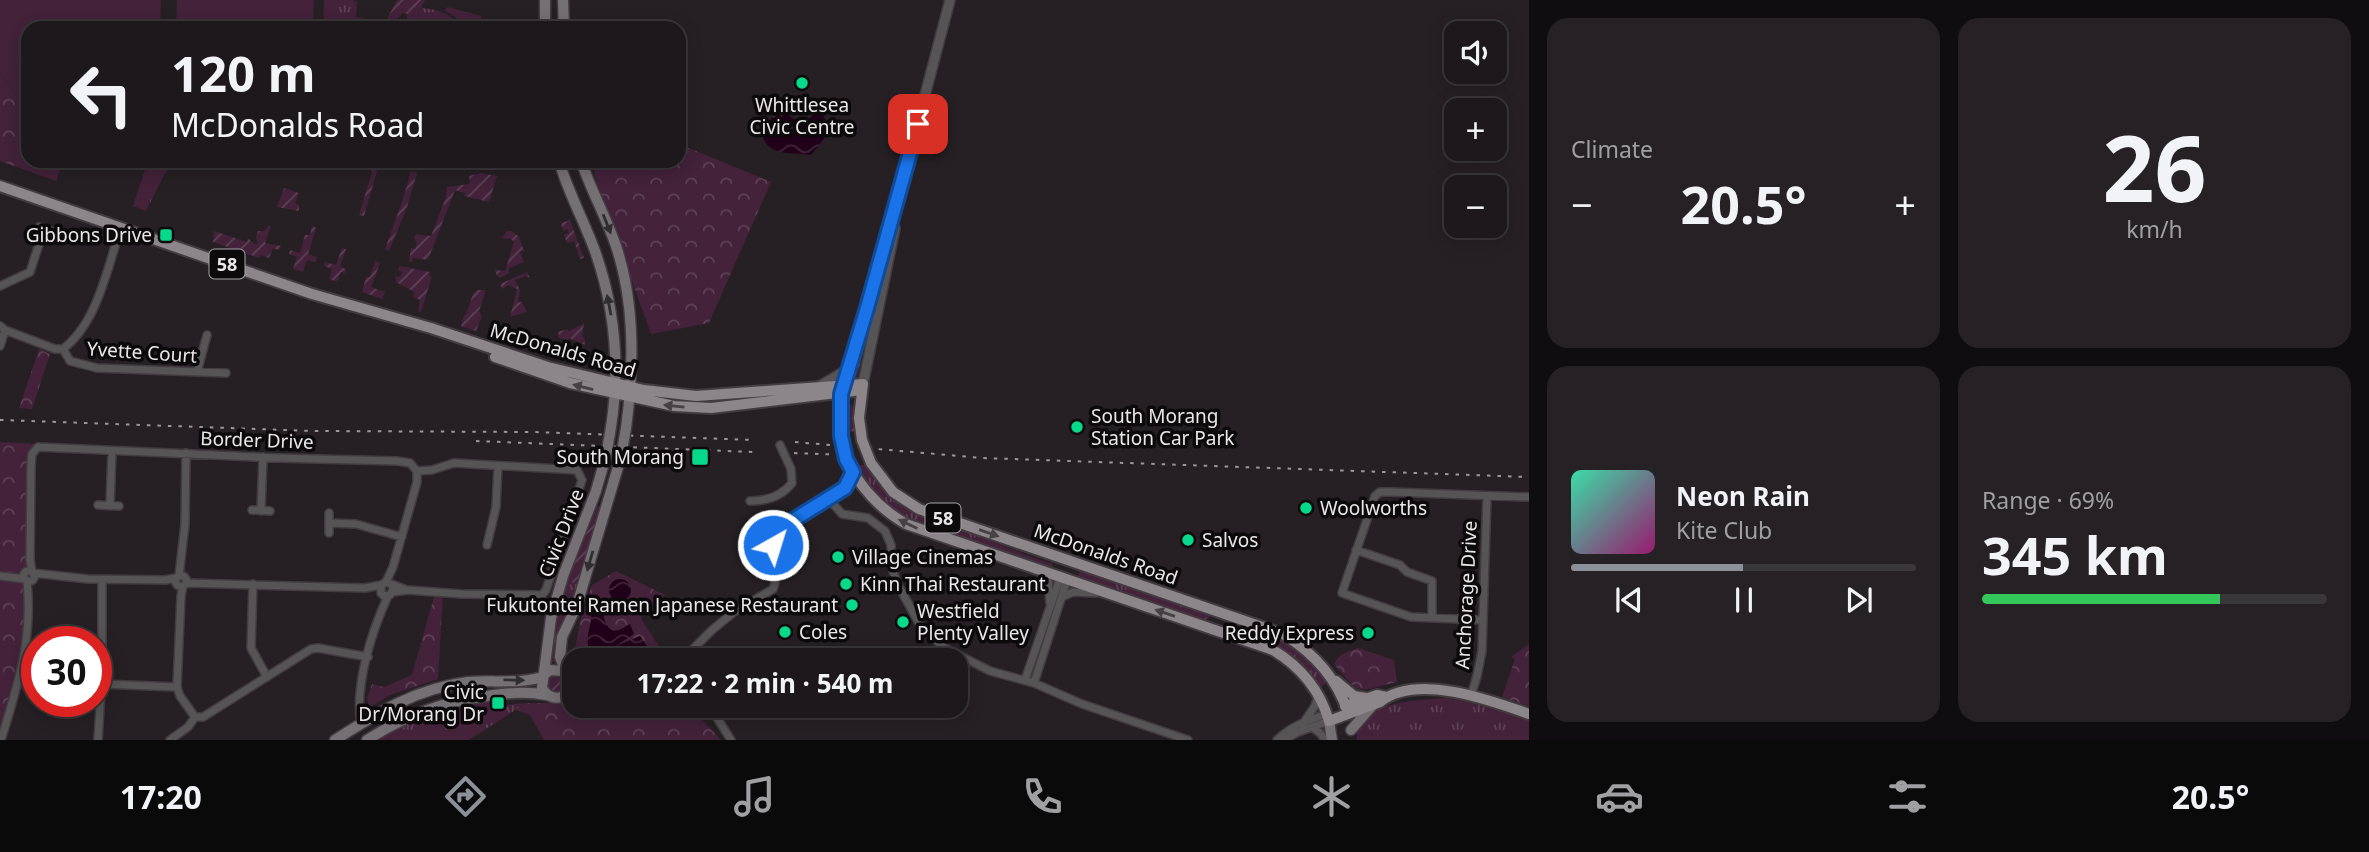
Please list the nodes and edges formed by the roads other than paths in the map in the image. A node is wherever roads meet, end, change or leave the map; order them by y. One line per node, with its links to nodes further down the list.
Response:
1 (545, 0): 4 (main road)
2 (563, 0): 5 (main road)
3 (949, 3): 10 (street)
4 (545, 21)
5 (564, 21)
6 (562, 168): 23 (main road, Civic Drive, one-way to 6)
7 (584, 168): 26 (main road, Civic Drive, one-way to 26)
8 (0, 180): 14 (main road, McDonalds Road / 58)
9 (0, 186): 11 (main road, McDonalds Road / 58)
10 (898, 198): 19 (street); 22 (street)
11 (121, 228): 14 (main road, McDonalds Road / 58); 18 (street)
12 (44, 230): 13 (street)
13 (0, 285)
14 (334, 300): 23 (main road, McDonalds Road / 58)
15 (2, 328): 17 (street); 18 (street, Yvette Court)
16 (207, 335): 20 (street)
17 (0, 346)
18 (62, 349): 20 (street, Yvette Court)
19 (848, 369): 24 (street); 25 (street)
20 (197, 372): 21 (street, Yvette Court)
21 (226, 373)
22 (862, 387): 24 (main road, McDonalds Road / 58); 53 (main road, McDonalds Road / 58, one-way to 53, bridge)
23 (615, 389): 26 (main road, McDonalds Road / 58); 74 (main road, Civic Drive, bridge)
24 (842, 390): 25 (main road, McDonalds Road / 58); 27 (main road, McDonalds Road / 58)
25 (819, 391): 26 (main road, McDonalds Road / 58); 27 (main road)
26 (629, 393): 72 (main road, Civic Drive, one-way to 72, bridge)
27 (840, 423): 33 (main road, McDonalds Road / 58, bridge)
28 (780, 445): 40 (street)
29 (113, 452): 30 (street, Border Drive); 42 (street); 56 (street, Border Drive)
30 (186, 453): 31 (street, Border Drive); 59 (street)
31 (263, 457): 34 (street, Border Drive); 45 (street)
32 (498, 467): 34 (street); 51 (street); 61 (street)
33 (850, 468): 35 (street); 36 (main road, McDonalds Road / 58)
34 (417, 471): 50 (street)
35 (845, 488): 36 (street); 39 (street)
36 (864, 490): 54 (main road, McDonalds Road / 58, one-way to 36)
37 (1487, 496): 38 (street); 52 (street); 67 (street, Anchorage Drive)
38 (1529, 497)
39 (828, 498): 70 (street); 77 (street)
40 (750, 501)
41 (98, 505): 42 (street)
42 (110, 506): 43 (street)
43 (118, 506)
44 (251, 510): 45 (street)
45 (261, 511): 46 (street)
46 (270, 511)
47 (329, 513): 48 (street)
48 (329, 523): 49 (street); 50 (street)
49 (329, 533)
50 (401, 537): 61 (street)
51 (487, 545)
52 (1356, 550): 66 (street); 66 (street)
53 (1064, 558): 57 (main road); 65 (main road, McDonalds Road / 58)
54 (1042, 571): 57 (main road, McDonalds Road / 58); 64 (street)
55 (0, 576): 56 (street)
56 (29, 576): 58 (street); 95 (street)
57 (1064, 579): 62 (main road, McDonalds Road / 58); 63 (street); 64 (street)
58 (104, 580): 59 (street); 68 (street)
59 (181, 581): 60 (street); 79 (street)
60 (253, 584): 61 (street); 76 (street)
61 (387, 589): 71 (street)
62 (1108, 594): 63 (street); 69 (main road, McDonalds Road / 58, one-way to 62)
63 (1062, 597): 77 (street)
64 (1050, 607): 77 (street)
65 (1219, 610): 69 (main road); 75 (main road, McDonalds Road / 58)
66 (1432, 618): 67 (street)
67 (1482, 620): 83 (street, Anchorage Drive)
68 (103, 626)
69 (1213, 629): 80 (main road, McDonalds Road / 58)
70 (694, 648)
71 (368, 657): 76 (street); 91 (street)
72 (562, 659)
73 (562, 672): 74 (main road)
74 (543, 676): 81 (main road); 91 (main road, one-way to 74)
75 (1330, 676): 84 (main road, 58); 85 (main road, McDonalds Road / 58)
76 (267, 677): 88 (street)
77 (1029, 682): 101 (street)
78 (112, 684): 79 (street)
79 (177, 687): 88 (street)
80 (1318, 694): 90 (main road, McDonalds Road / 58); 92 (street)
81 (546, 695): 82 (main road); 99 (main road)
82 (562, 696)
83 (1471, 696): 84 (main road); 86 (main road)
84 (1369, 702): 85 (main road); 94 (main road)
85 (1347, 710): 90 (main road); 94 (main road)
86 (1529, 714)
87 (100, 717): 96 (street)
88 (195, 717): 97 (street)
89 (717, 718): 100 (street)
90 (1328, 718): 92 (street); 93 (street); 105 (main road)
91 (365, 721): 98 (main road)
92 (1304, 722): 102 (street)
93 (1312, 727): 103 (street); 104 (street)
94 (1352, 735)
95 (1, 740)
96 (98, 740)
97 (170, 740)
98 (335, 740)
99 (367, 740)
100 (731, 740)
101 (1188, 740)
102 (1278, 740)
103 (1284, 740)
104 (1325, 740)
105 (1332, 740)

